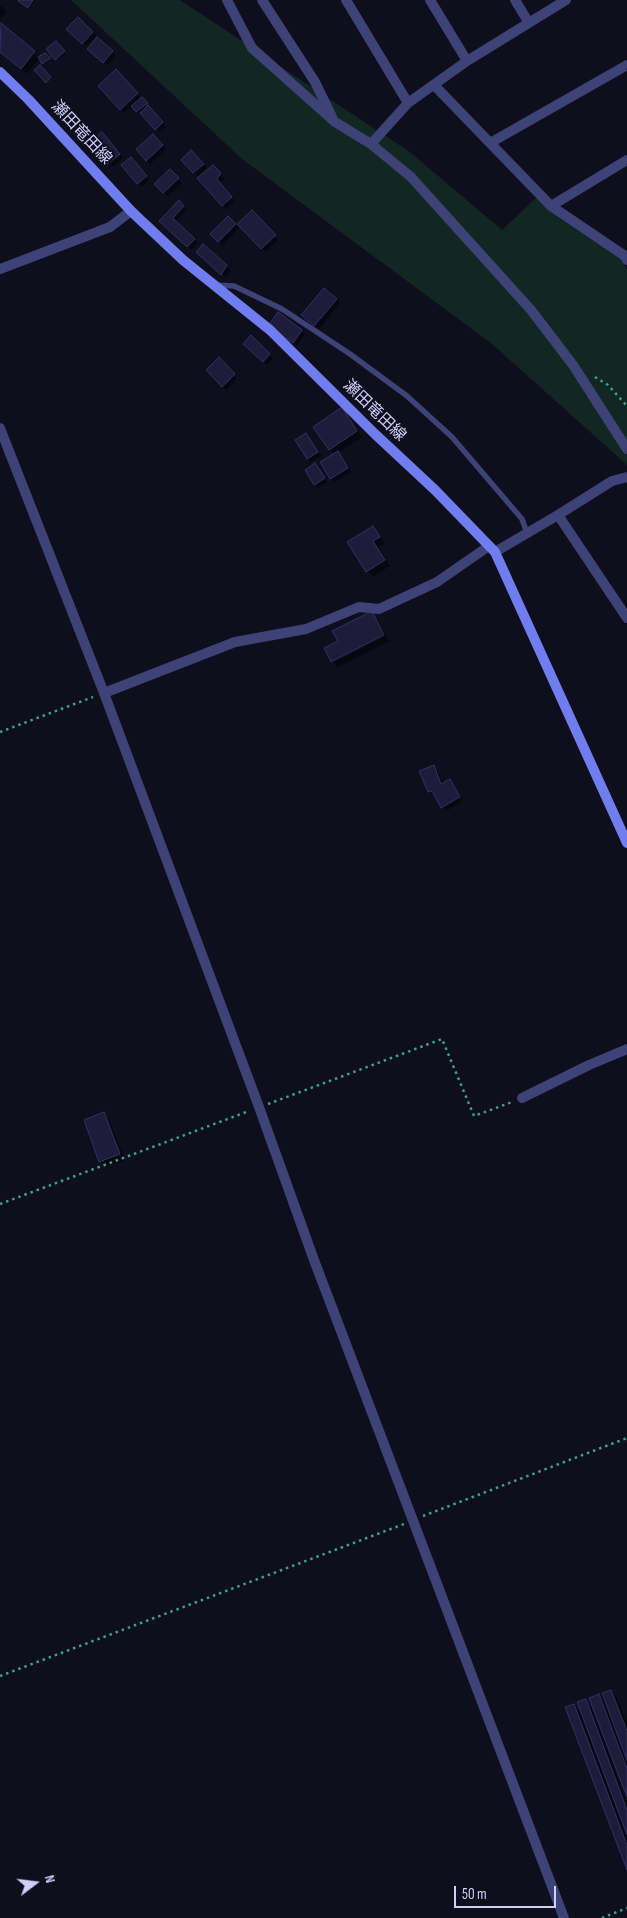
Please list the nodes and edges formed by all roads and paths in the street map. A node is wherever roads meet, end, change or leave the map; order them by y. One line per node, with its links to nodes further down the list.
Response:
1 (227, 0): 13 (street)
2 (262, 0): 13 (street)
3 (346, 0): 12 (street)
4 (430, 0): 8 (street)
5 (515, 0): 7 (street)
6 (566, 0): 7 (street)
7 (529, 23): 8 (street)
8 (467, 61): 11 (street)
9 (627, 65): 15 (street)
10 (0, 72): 18 (main road, 瀬田竜田線)
11 (434, 84): 12 (street); 15 (street)
12 (408, 103): 14 (street)
13 (335, 122): 14 (street)
14 (371, 144): 22 (street)
15 (490, 144): 17 (street)
16 (627, 160): 17 (street)
17 (551, 206): 19 (street)
18 (131, 211): 20 (street); 21 (main road, 瀬田竜田線)
19 (626, 257)
20 (0, 269)
21 (215, 285): 28 (lane); 29 (main road, 瀬田竜田線)
22 (573, 365): 23 (path); 25 (street)
23 (627, 406)
24 (0, 428): 31 (street)
25 (627, 448)
26 (627, 477): 27 (street)
27 (558, 515): 28 (street); 30 (street)
28 (527, 533): 29 (street)
29 (492, 549): 31 (street); 33 (main road, 瀬田竜田線)
30 (627, 618)
31 (104, 693): 32 (path); 36 (street)
32 (0, 732)
33 (627, 843)
34 (627, 1049): 35 (street)
35 (522, 1098): 36 (path)
36 (259, 1107): 37 (path); 39 (street)
37 (0, 1204)
38 (627, 1438): 39 (path)
39 (414, 1520): 40 (path); 42 (street)
40 (0, 1676)
41 (627, 1908): 43 (path)
42 (564, 1918)
43 (602, 1918)

